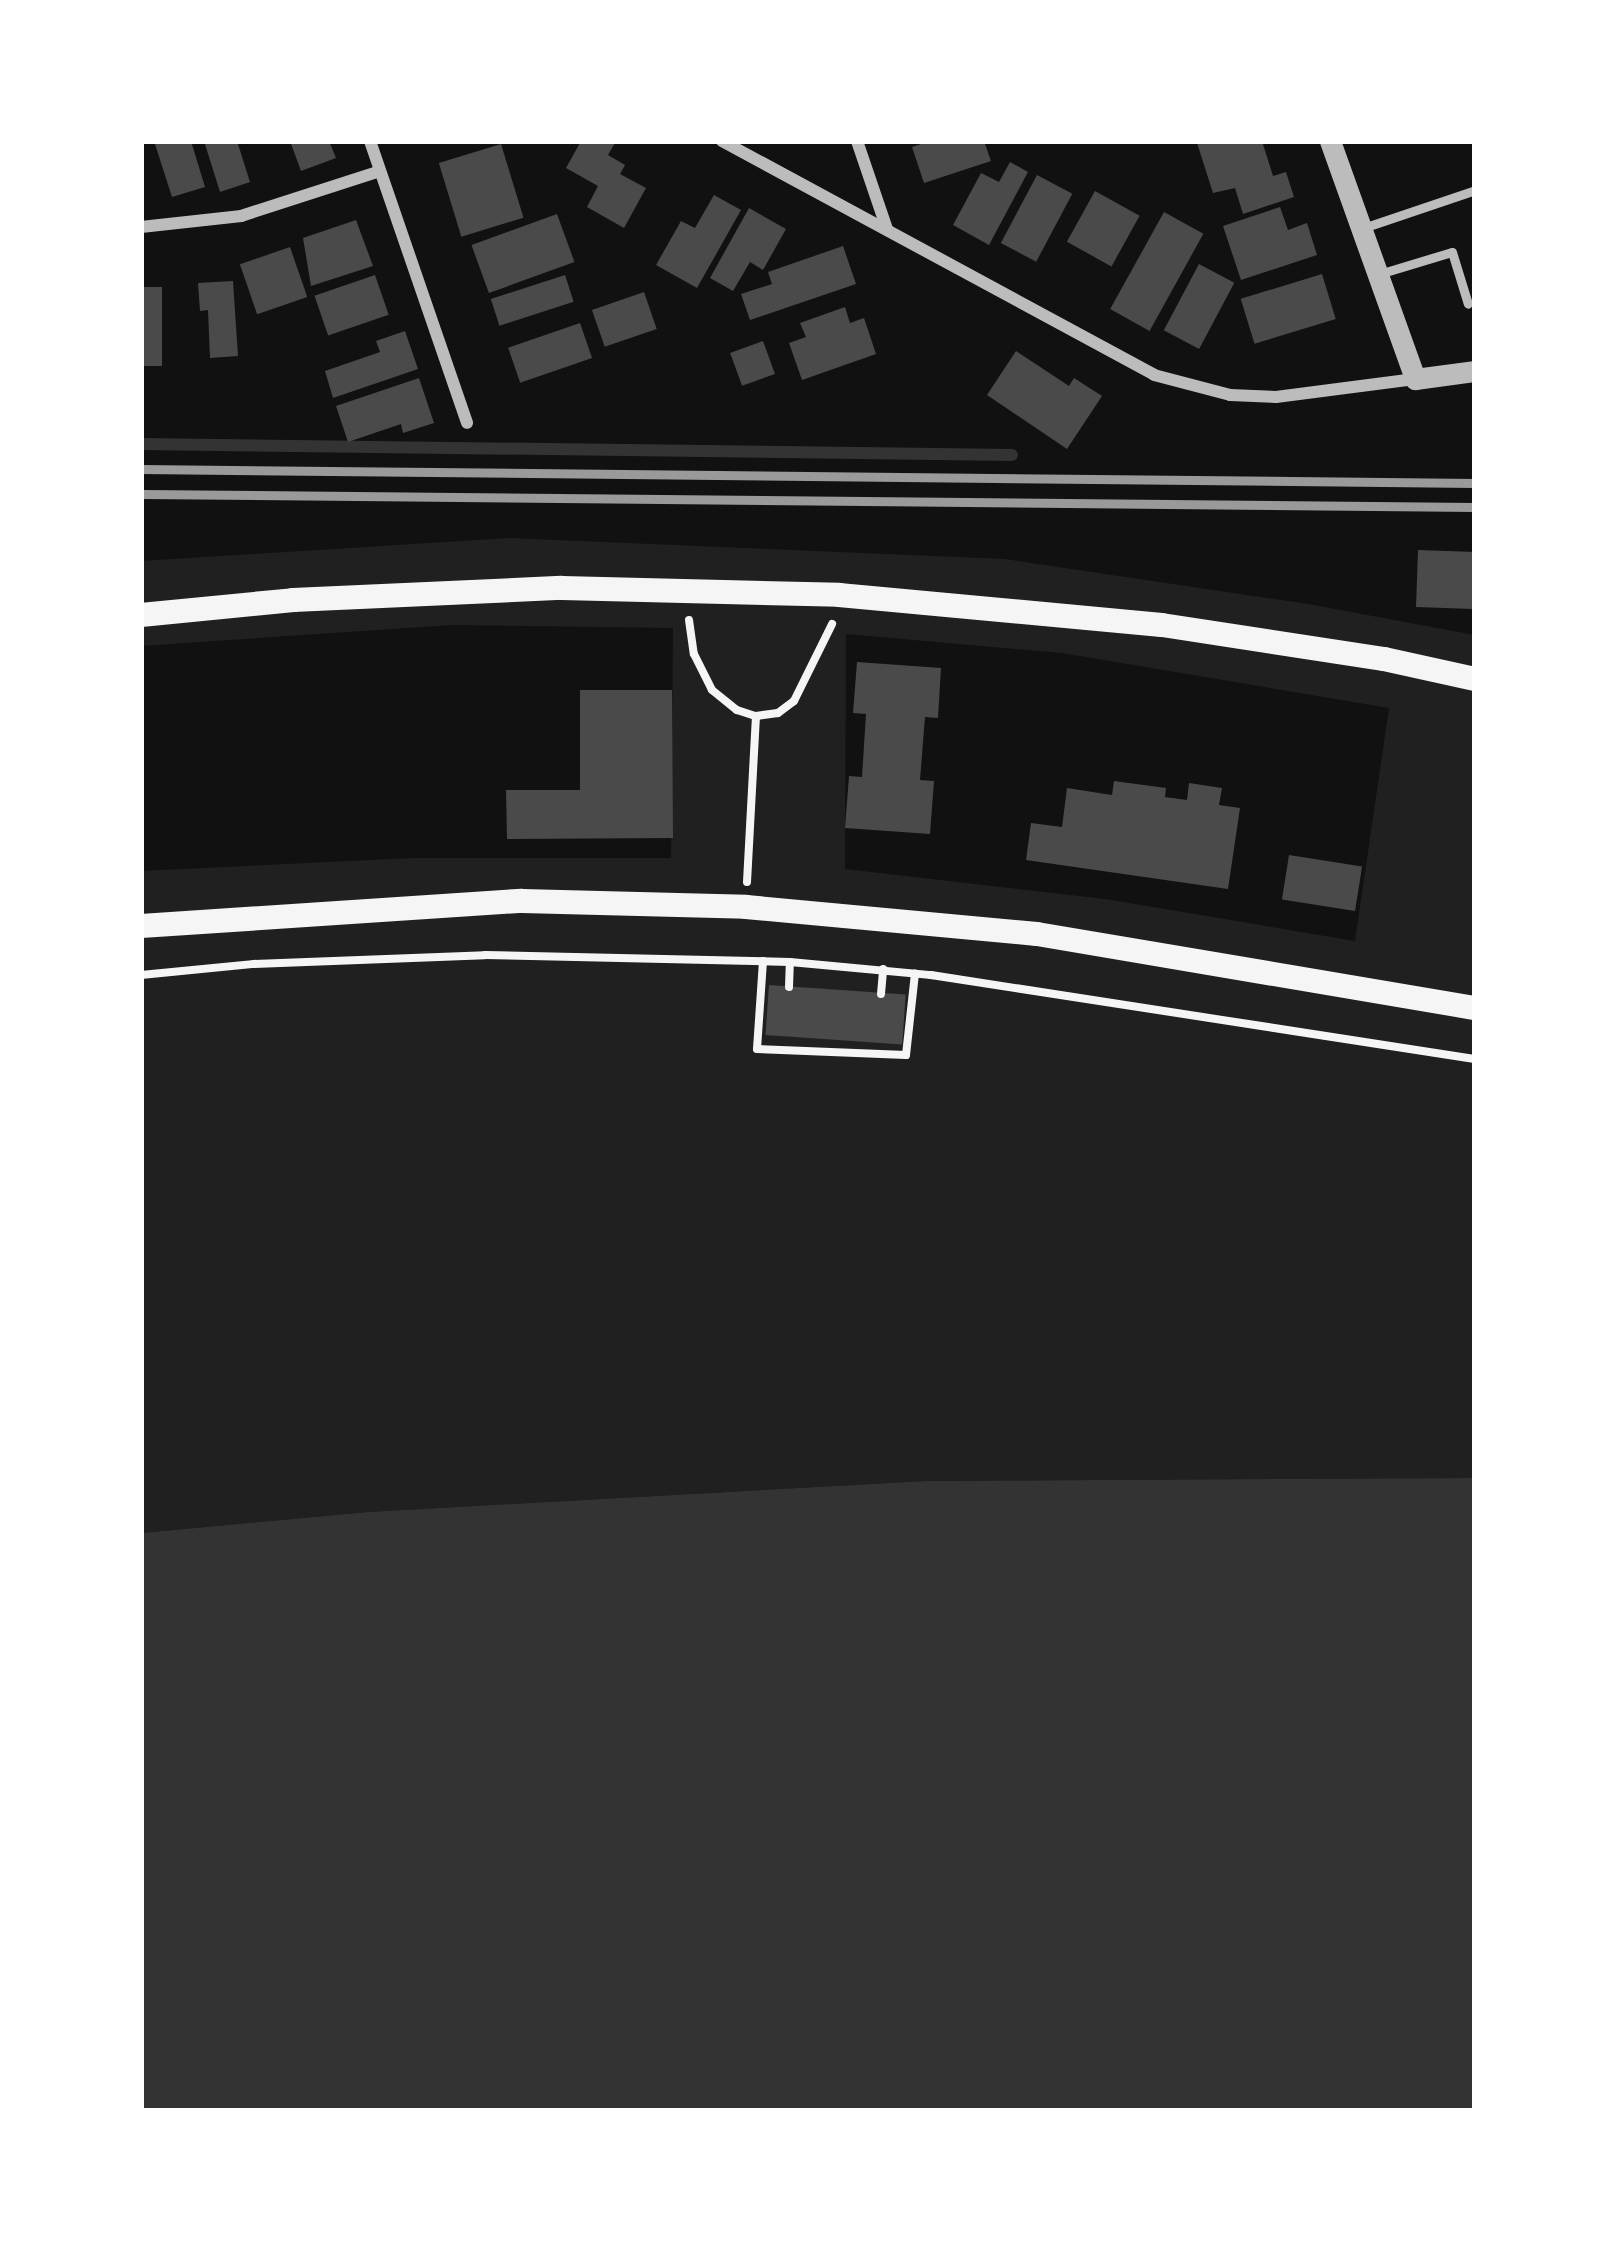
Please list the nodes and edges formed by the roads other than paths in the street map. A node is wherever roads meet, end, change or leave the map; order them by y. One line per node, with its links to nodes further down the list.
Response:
1 (370, 141): 5 (street)
2 (722, 141): 9 (street)
3 (857, 141): 9 (street)
4 (1330, 141): 8 (street)
5 (380, 171): 7 (street); 14 (street)
6 (1475, 190): 8 (lane)
7 (141, 227)
8 (1363, 228): 10 (street)
9 (887, 229): 13 (street)
10 (1379, 274): 11 (lane); 13 (street)
11 (1468, 304)
12 (1475, 371): 13 (street)
13 (1415, 379)
14 (466, 423)
15 (141, 615): 16 (main road)
16 (1475, 680)
17 (141, 926): 18 (main road)
18 (1475, 1008)

